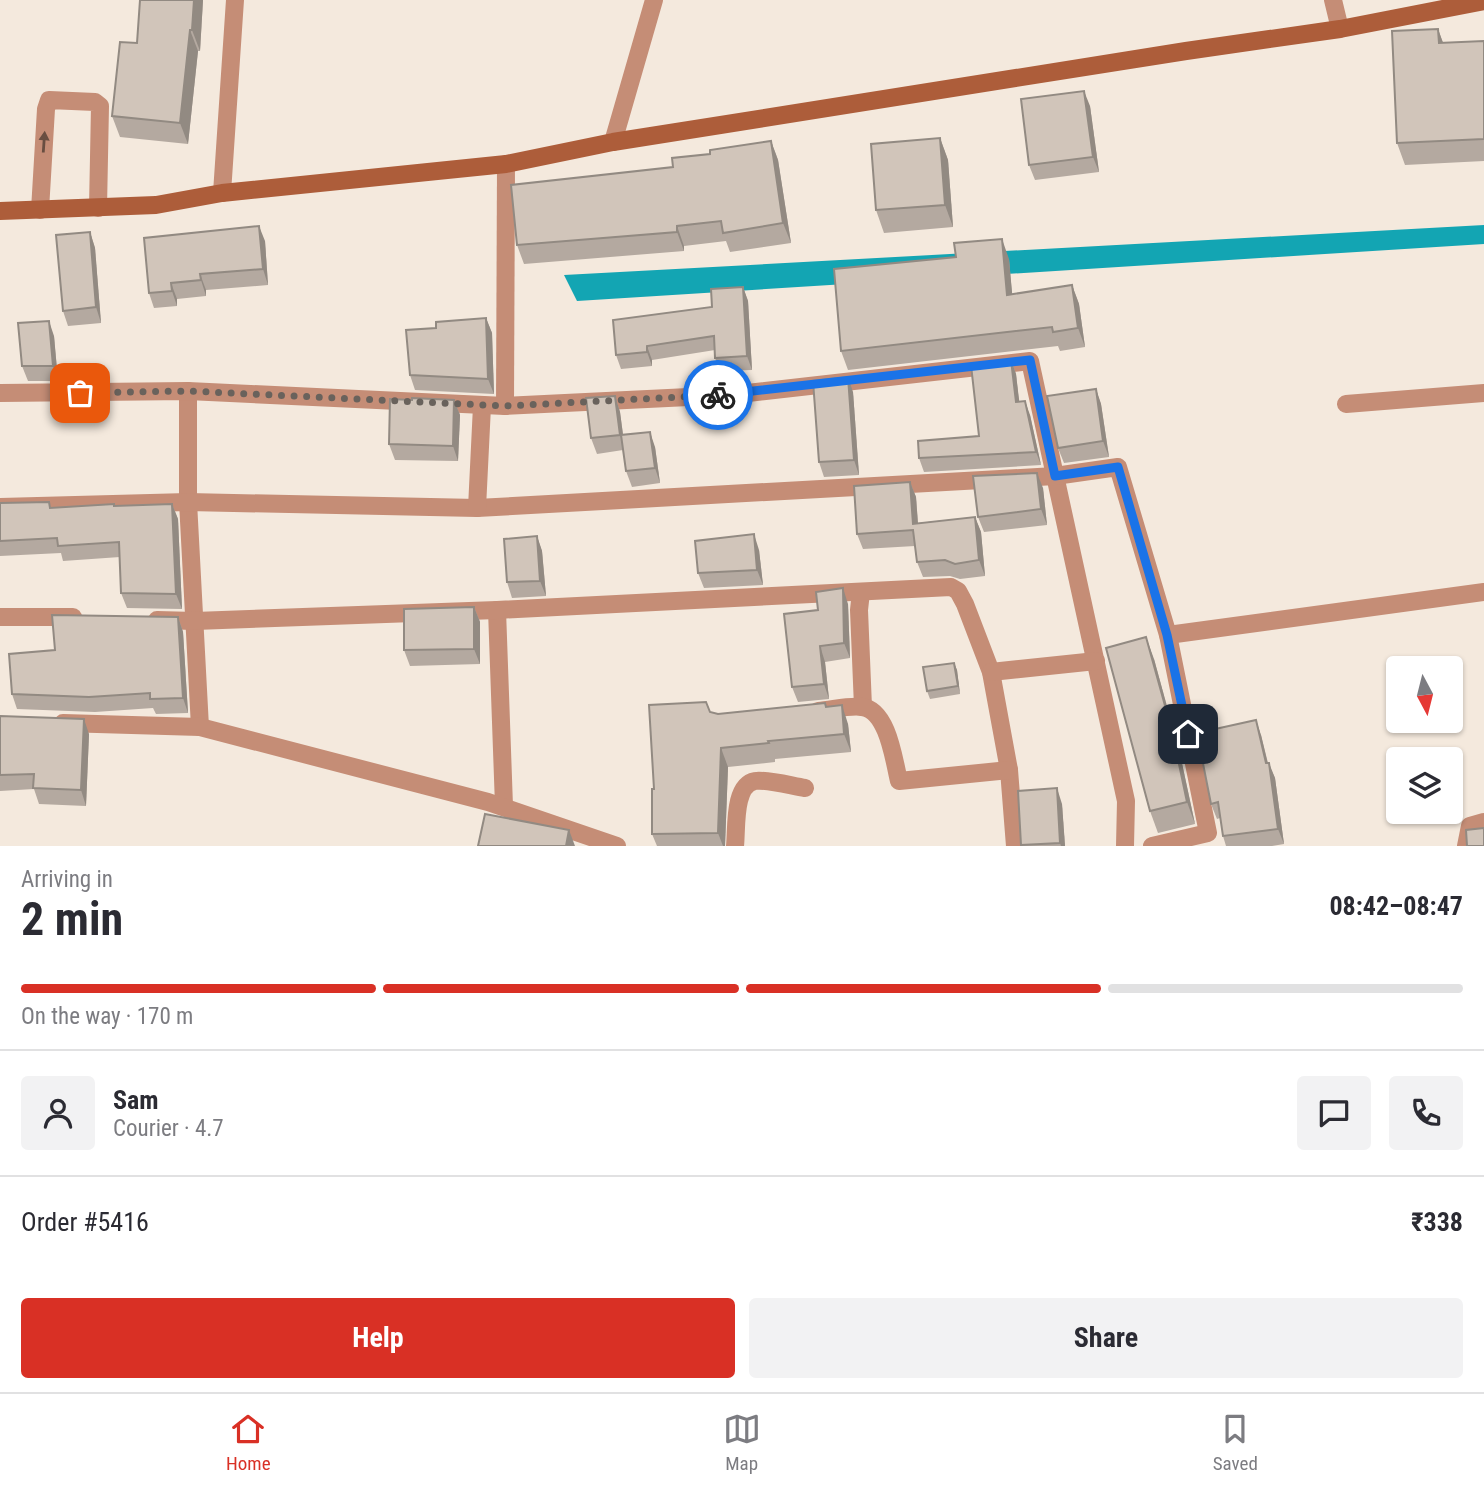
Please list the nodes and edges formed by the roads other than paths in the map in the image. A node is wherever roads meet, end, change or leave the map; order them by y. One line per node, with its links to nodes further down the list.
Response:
1 (235, 0): 8 (street)
2 (654, 0): 6 (street)
3 (1333, 0): 5 (street)
4 (1484, 1): 5 (main road)
5 (1340, 29): 6 (main road)
6 (613, 142): 7 (main road)
7 (506, 164): 8 (main road); 17 (street)
8 (222, 193): 9 (main road)
9 (97, 208): 10 (main road); 10 (street, one-way to 9)
10 (40, 210): 11 (main road)
11 (0, 211)
12 (188, 391): 13 (street); 16 (street); 19 (street)
13 (0, 393)
14 (1484, 393): 15 (street)
15 (1346, 404)
16 (482, 405): 17 (street); 21 (street)
17 (505, 406): 18 (street)
18 (1055, 476): 21 (street); 29 (street); 30 (street)
19 (188, 502): 20 (street); 21 (street); 28 (street)
20 (0, 507)
21 (477, 508)
22 (861, 592): 24 (street); 31 (street); 32 (street)
23 (1484, 593): 29 (street)
24 (497, 610): 28 (street); 38 (street)
25 (0, 617): 26 (street)
26 (89, 617)
27 (142, 619): 28 (street)
28 (195, 621): 35 (street)
29 (1167, 635): 46 (street)
30 (1096, 661): 31 (street); 45 (street)
31 (991, 672): 36 (street)
32 (863, 707): 33 (street); 36 (street)
33 (800, 713)
34 (40, 722): 35 (street)
35 (200, 727): 38 (street)
36 (1009, 770): 44 (street)
37 (805, 788): 43 (street)
38 (496, 804): 40 (street); 41 (street)
39 (1484, 822): 47 (street)
40 (484, 824)
41 (585, 841): 42 (street)
42 (617, 846)
43 (735, 846)
44 (1015, 846)
45 (1125, 846)
46 (1152, 846)
47 (1466, 846)

